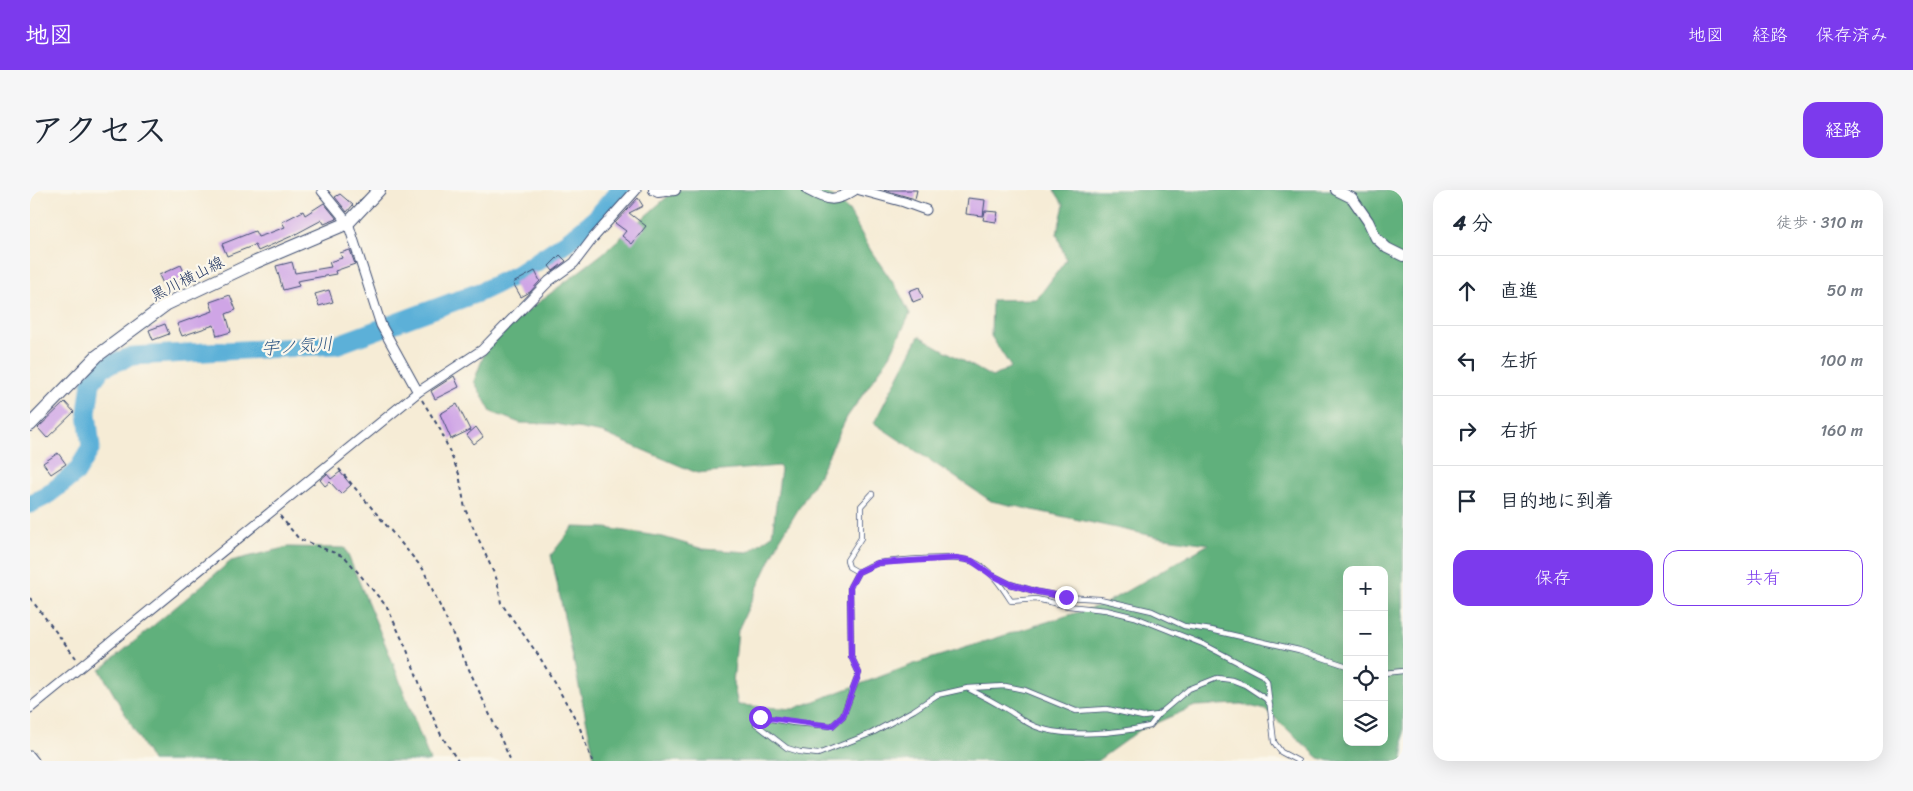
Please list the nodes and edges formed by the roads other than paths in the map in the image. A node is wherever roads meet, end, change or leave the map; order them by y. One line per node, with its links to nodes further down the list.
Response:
1 (322, 190): 11 (street)
2 (379, 190): 11 (main road, 黒川横山線)
3 (636, 190): 13 (street)
4 (654, 190): 5 (street)
5 (675, 190)
6 (808, 190): 7 (street)
7 (854, 190)
8 (860, 190): 10 (street)
9 (1336, 190): 12 (street)
10 (926, 210)
11 (348, 223): 13 (street); 14 (main road, 黒川横山線)
12 (1403, 256)
13 (418, 392): 23 (street)
14 (30, 425)
15 (872, 494): 16 (lane)
16 (858, 572): 17 (lane); 21 (lane)
17 (992, 575): 18 (lane); 22 (lane)
18 (1343, 665)
19 (1403, 671): 20 (lane)
20 (1388, 673)
21 (968, 688): 24 (lane); 24 (lane)
22 (1270, 705): 24 (lane); 27 (lane)
23 (30, 708)
24 (1158, 715)
25 (30, 756): 26 (street)
26 (34, 761)
27 (1298, 761)

